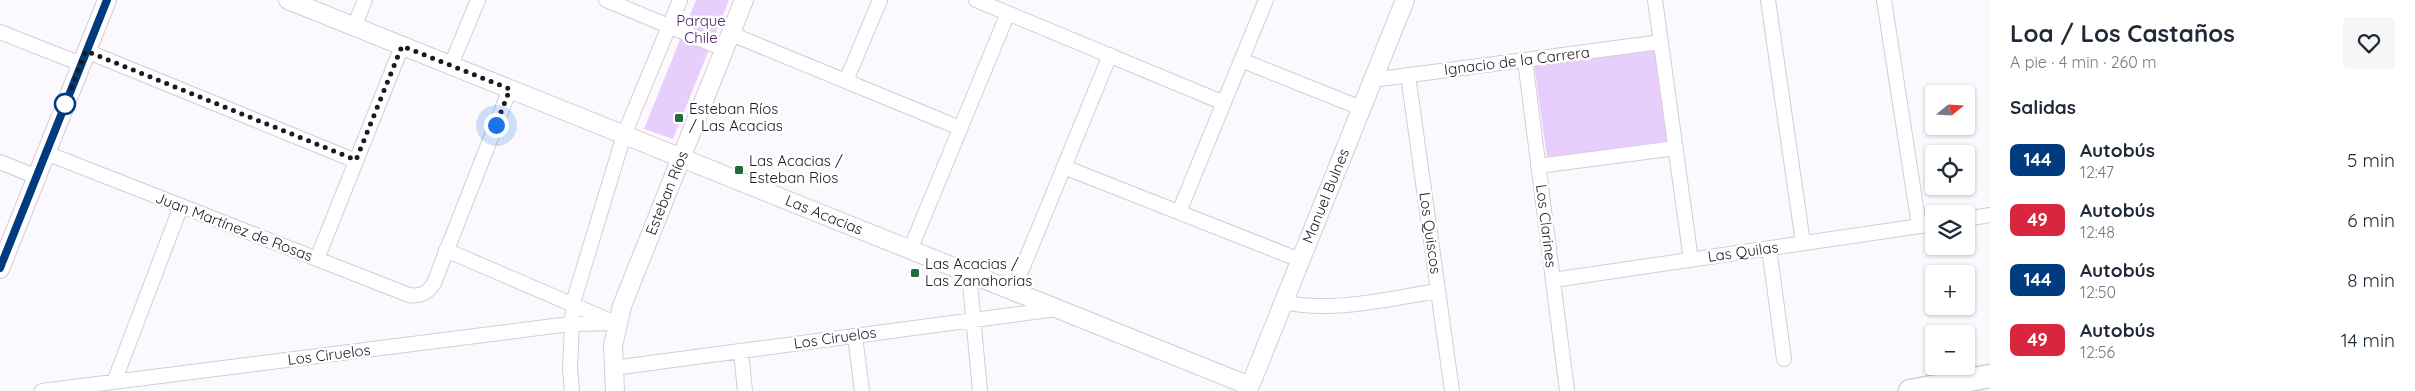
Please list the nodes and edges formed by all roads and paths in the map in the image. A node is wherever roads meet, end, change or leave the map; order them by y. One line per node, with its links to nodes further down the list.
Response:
1 (107, 0): 23 (street)
2 (288, 0): 16 (street, Las Acacias)
3 (365, 0): 16 (street)
4 (478, 0): 26 (street)
5 (606, 0): 17 (street)
6 (680, 0): 17 (street)
7 (744, 0): 19 (street, Esteban Ríos)
8 (880, 0): 29 (street)
9 (976, 0): 15 (street)
10 (1265, 0): 24 (street)
11 (1405, 0): 28 (street, Manuel Bulnes)
12 (1655, 0): 20 (street)
13 (1768, 0): 49 (street)
14 (1884, 0): 48 (street)
15 (1008, 13): 22 (street); 33 (street)
16 (354, 27): 21 (street, Las Acacias)
17 (669, 27): 19 (street); 34 (street)
18 (0, 32): 23 (street)
19 (727, 42): 29 (street); 37 (street, Esteban Ríos)
20 (1661, 42): 25 (street, Ignacio de la Carrera); 35 (street)
21 (402, 46): 26 (street, Las Acacias); 38 (street)
22 (1110, 56): 31 (street); 41 (street)
23 (84, 58): 36 (street); 38 (street)
24 (1241, 60): 31 (street); 32 (street)
25 (1525, 60): 27 (street, Ignacio de la Carrera); 40 (street, Los Clarines)
26 (451, 66): 30 (street, Las Acacias)
27 (1408, 76): 28 (street, Ignacio de la Carrera); 60 (street, Los Quiscos)
28 (1372, 80): 32 (street, Manuel Bulnes)
29 (846, 81): 33 (street)
30 (510, 89): 34 (street, Las Acacias); 51 (street)
31 (1224, 103): 44 (street)
32 (1361, 108): 54 (street, Manuel Bulnes)
33 (960, 128): 52 (street)
34 (624, 135): 37 (street, Las Acacias); 62 (street)
35 (1676, 148): 40 (street); 55 (street)
36 (46, 153): 42 (street); 43 (street, Juan Martínez de Rosas)
37 (680, 158): 52 (street, Las Acacias); 65 (street, Esteban Ríos)
38 (356, 160): 53 (street)
39 (0, 162): 42 (street)
40 (1538, 166): 58 (street, Los Clarines)
41 (1064, 167): 44 (street); 59 (street)
42 (36, 176): 56 (street)
43 (181, 206): 53 (street, Juan Martínez de Rosas); 72 (street)
44 (1179, 212): 54 (street)
45 (1990, 215): 46 (street)
46 (1975, 218)
47 (1925, 225): 48 (street, Las Quilas)
48 (1919, 226): 49 (street, Las Quilas)
49 (1803, 243): 50 (street, Las Quilas)
50 (1768, 248): 55 (street, Las Quilas); 69 (street)
51 (446, 250): 53 (street, Juan Martínez de Rosas); 62 (street)
52 (910, 250): 57 (street, Las Acacias)
53 (317, 259)
54 (1300, 260): 61 (street, Manuel Bulnes)
55 (1692, 260): 58 (street, Las Quilas)
56 (0, 268)
57 (969, 273): 59 (street, Las Acacias); 64 (street)
58 (1553, 280): 81 (street, Los Clarines)
59 (1013, 291): 63 (street, Las Acacias)
60 (1438, 292): 61 (street); 80 (street, Los Quiscos)
61 (1283, 302): 73 (street, Manuel Bulnes)
62 (573, 303): 65 (street); 66 (street)
63 (1057, 309): 64 (street, Los Ciruelos); 73 (street, Las Acacias)
64 (973, 320): 67 (street, Los Ciruelos); 79 (street)
65 (616, 323): 66 (street, Los Ciruelos); 70 (street, Esteban Ríos)
66 (570, 324): 72 (street, Los Ciruelos); 75 (street)
67 (855, 336): 68 (street, Los Ciruelos); 78 (street)
68 (741, 351): 70 (street, Los Ciruelos); 77 (street)
69 (1784, 359)
70 (614, 368): 76 (street, Esteban Ríos)
71 (1990, 376): 82 (highway)
72 (114, 382): 74 (street, Los Ciruelos)
73 (1249, 388)
74 (42, 391)
75 (572, 391)
76 (615, 391)
77 (745, 391)
78 (862, 391)
79 (980, 391)
80 (1452, 391)
81 (1567, 391)
82 (1910, 391)

